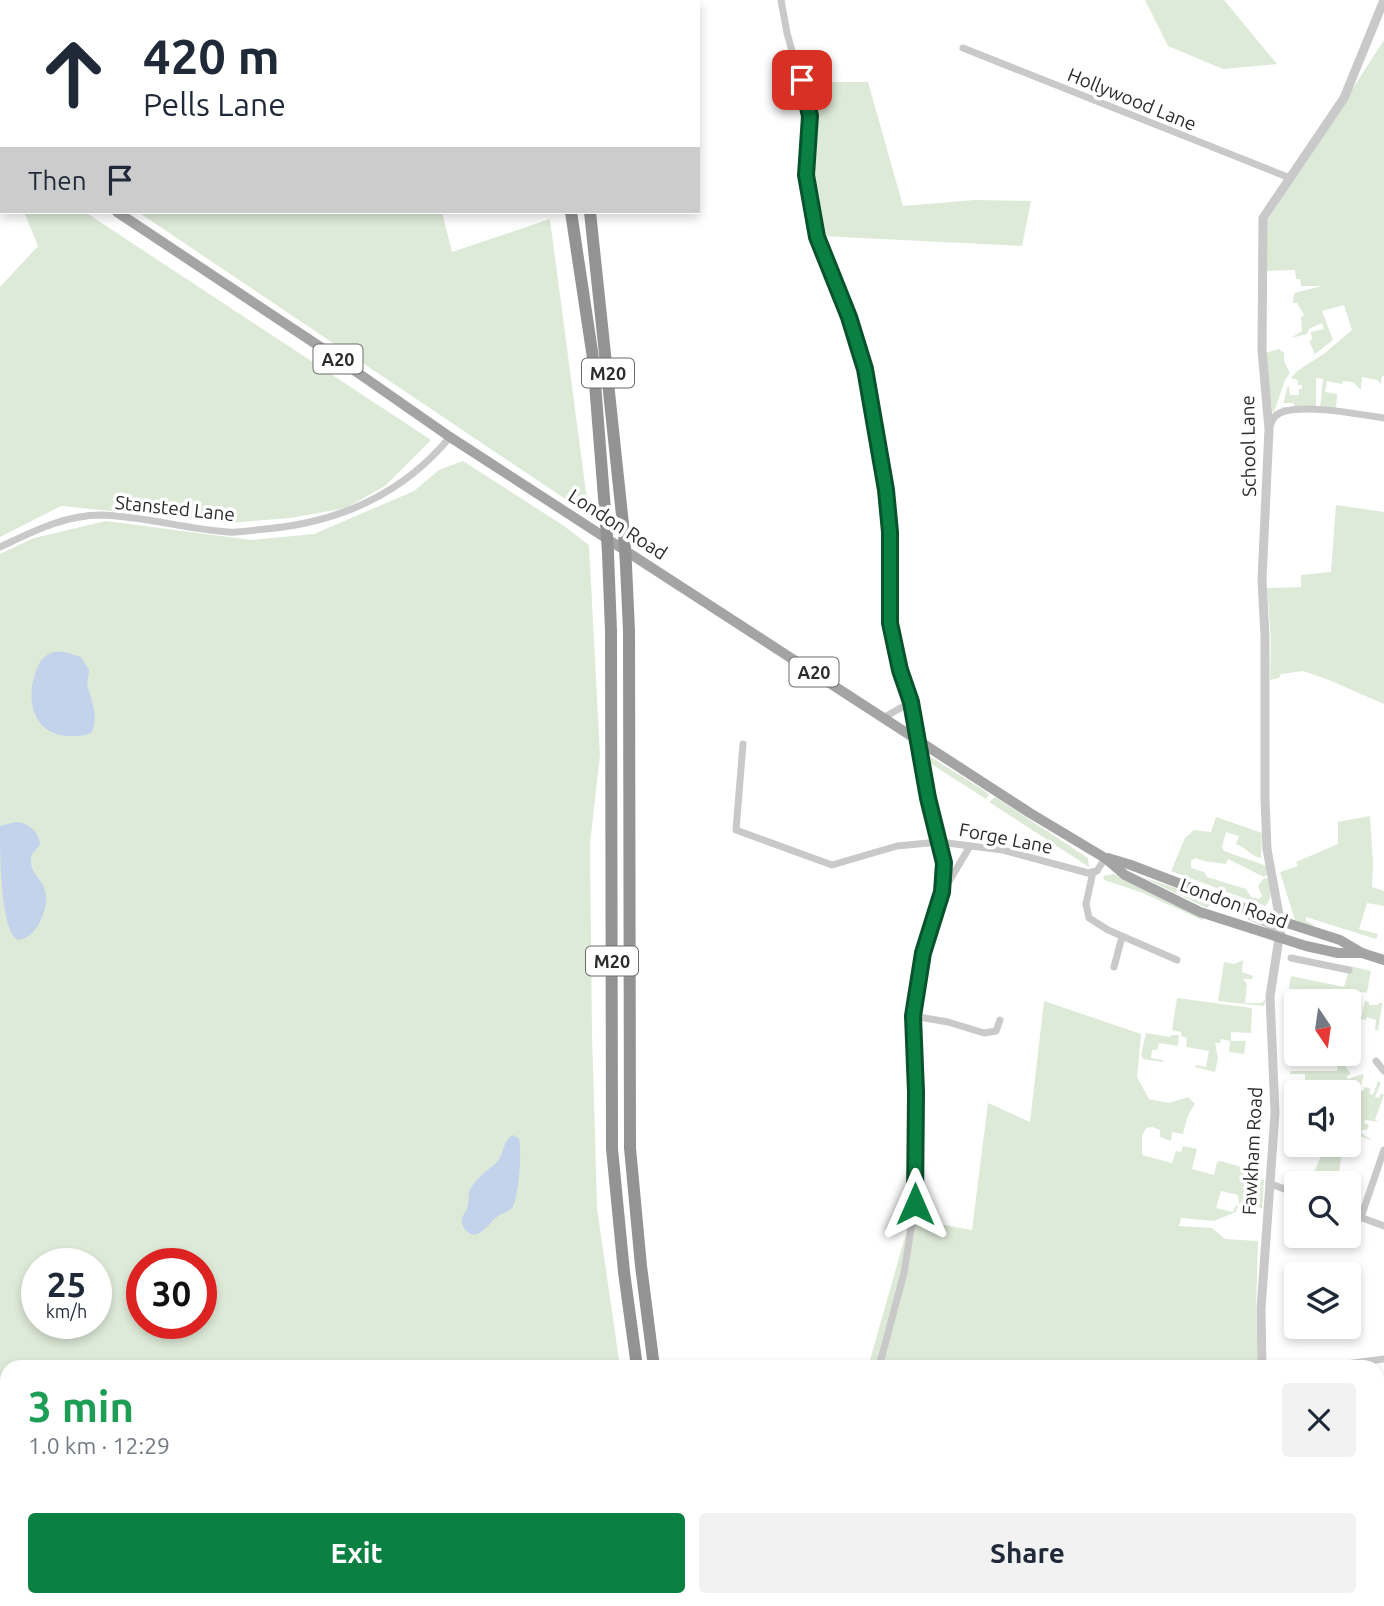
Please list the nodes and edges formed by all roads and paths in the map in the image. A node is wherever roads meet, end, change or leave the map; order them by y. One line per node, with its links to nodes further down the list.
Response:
1 (781, 0): 13 (street)
2 (1384, 0): 3 (street, School Lane)
3 (1381, 17): 5 (street, School Lane)
4 (963, 48): 5 (street, Hollywood Lane)
5 (1290, 178): 10 (street, School Lane)
6 (120, 214): 11 (main road, London Road / A20)
7 (571, 214): 41 (highway, M20, bridge)
8 (590, 214): 42 (highway, M20, bridge)
9 (1384, 418): 10 (street)
10 (1269, 429): 22 (street, School Lane)
11 (450, 437): 12 (street, Stansted Lane); 14 (main road, London Road / A20)
12 (0, 547)
13 (911, 702): 14 (street); 15 (street)
14 (883, 719): 15 (main road, London Road / A20)
15 (918, 741): 17 (street); 19 (main road, London Road / A20)
16 (743, 744): 17 (street, Forge Lane)
17 (939, 842): 18 (street, Forge Lane); 21 (street)
18 (971, 846): 20 (street, Forge Lane); 21 (street)
19 (1105, 858): 20 (street); 22 (main road, London Road / A20); 22 (main road, London Road / A20)
20 (1093, 872): 23 (street)
21 (942, 892): 31 (street)
22 (1281, 930): 25 (main road, London Road / A20); 25 (main road, London Road / A20); 36 (street, Fawkham Road)
23 (1122, 937): 26 (street); 30 (street)
24 (1162, 943): 26 (street)
25 (1344, 950): 27 (street); 29 (main road, London Road / A20)
26 (1158, 953): 28 (street)
27 (1291, 958)
28 (1177, 960)
29 (1384, 960)
30 (1114, 967)
31 (913, 1016): 32 (street); 43 (street)
32 (1000, 1020)
33 (1376, 1061): 34 (street)
34 (1384, 1071)
35 (1384, 1150): 38 (street)
36 (1269, 1184): 37 (street); 44 (street, Fawkham Road)
37 (1284, 1189)
38 (1361, 1214)
39 (1361, 1217): 40 (street)
40 (1384, 1226)
41 (636, 1360)
42 (653, 1360)
43 (881, 1360)
44 (1262, 1360)

